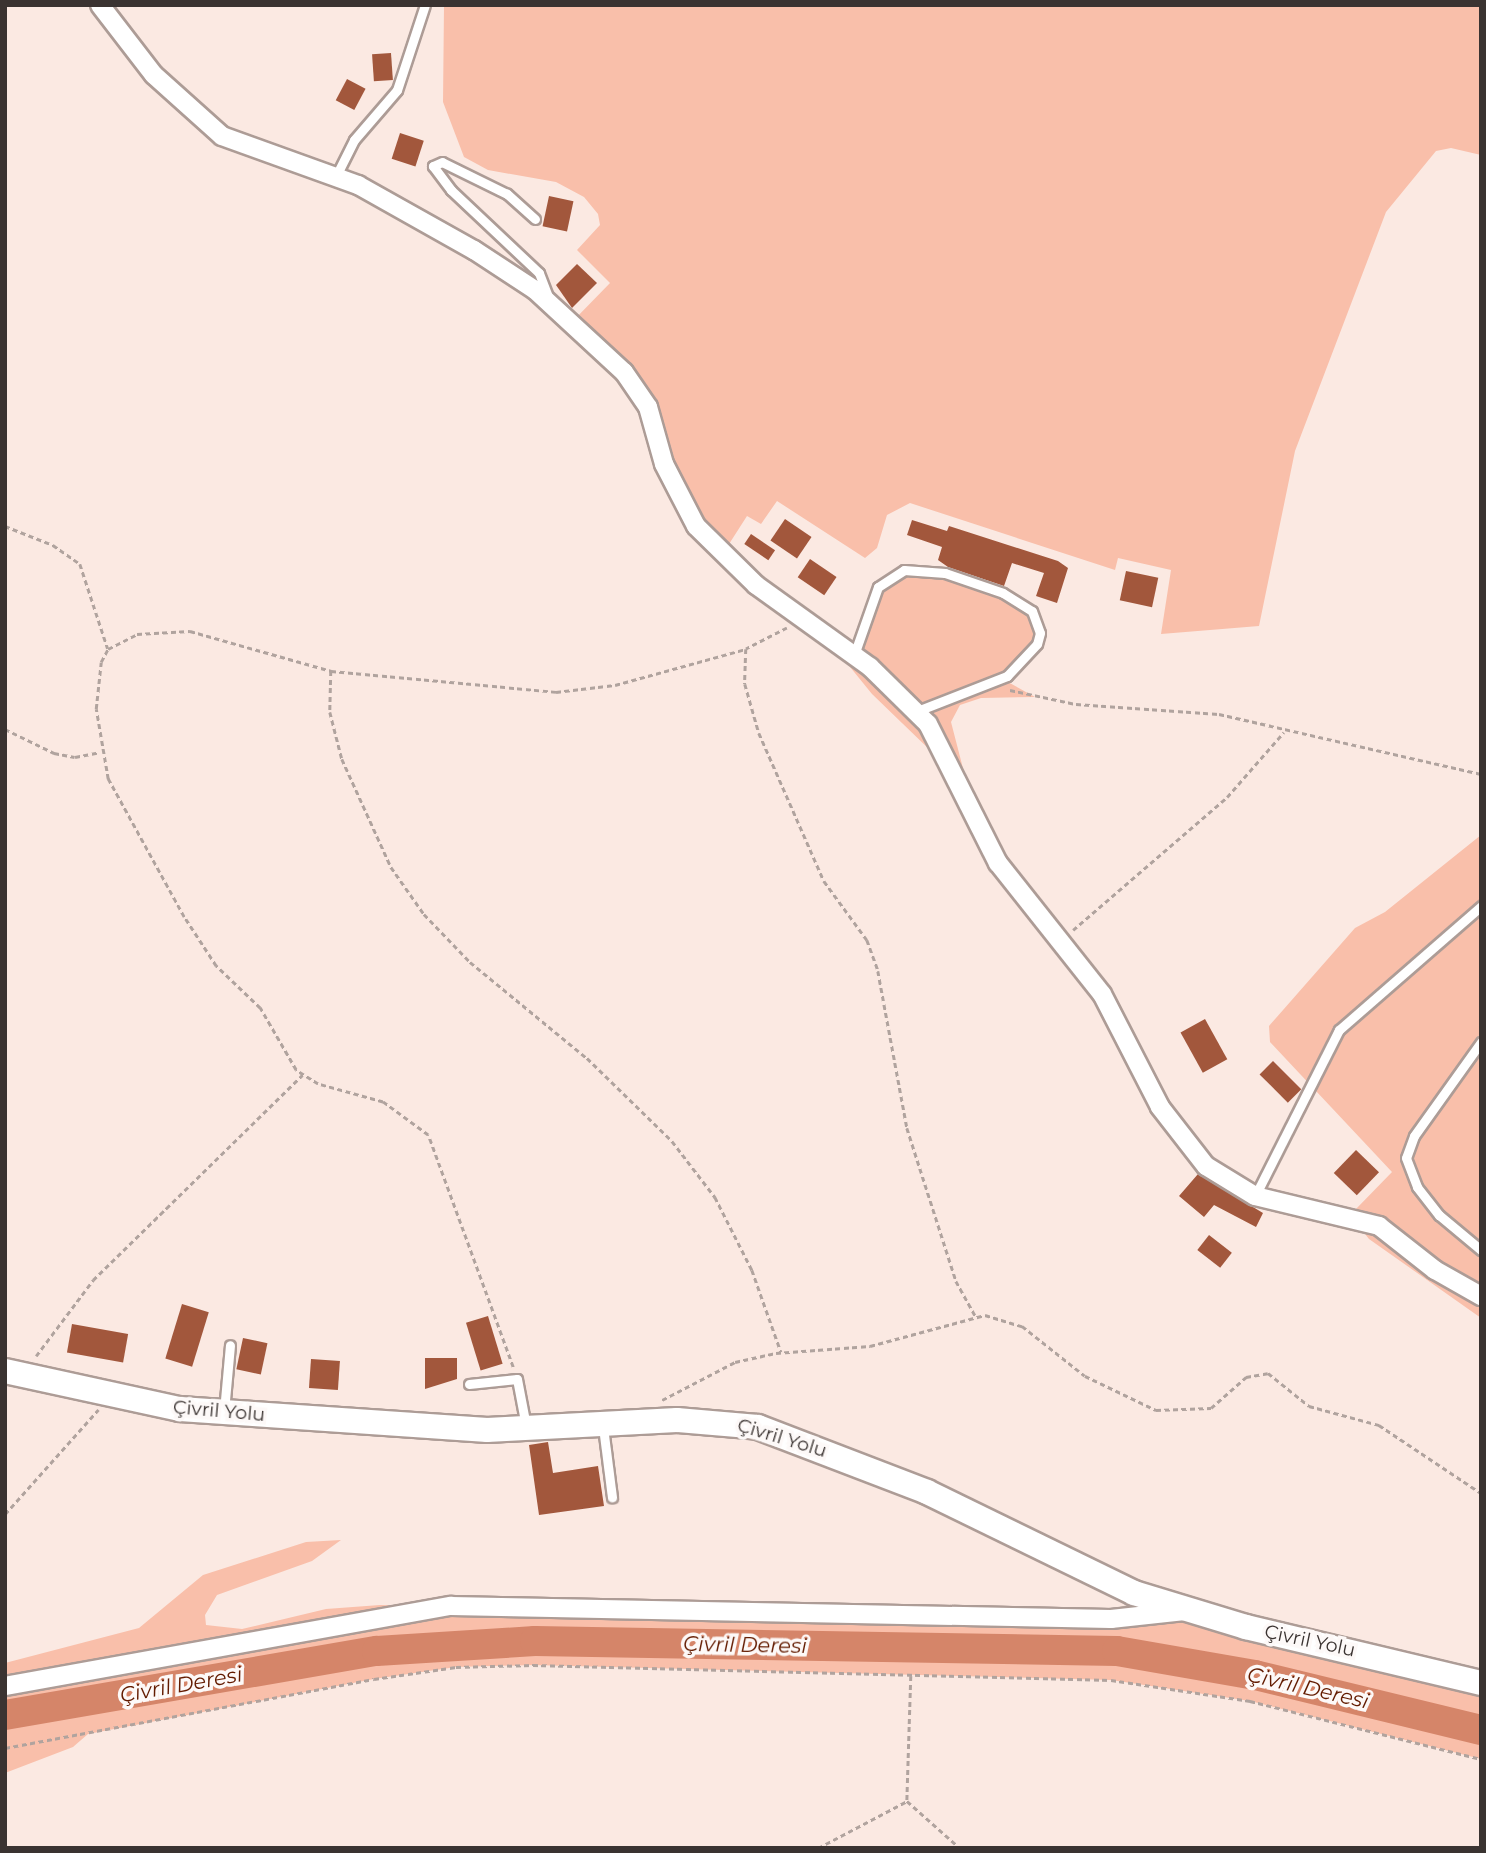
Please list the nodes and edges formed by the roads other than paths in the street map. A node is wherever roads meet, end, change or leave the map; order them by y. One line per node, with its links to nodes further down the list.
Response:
1 (100, 5): 3 (street)
2 (425, 5): 3 (lane)
3 (336, 176): 5 (street)
4 (535, 219): 5 (lane)
5 (550, 303): 6 (street)
6 (854, 655): 7 (street); 7 (lane)
7 (917, 711): 10 (street)
8 (1481, 906): 10 (lane)
9 (1481, 1042): 11 (lane)
10 (1255, 1196): 12 (street)
11 (1481, 1250)
12 (1481, 1296)
13 (230, 1345): 16 (lane)
14 (16, 1374): 16 (street, Çivril Yolu)
15 (469, 1384): 18 (lane)
16 (224, 1412): 18 (street, Çivril Yolu)
17 (603, 1425): 18 (street, Çivril Yolu); 19 (lane); 20 (street, Çivril Yolu)
18 (527, 1431)
19 (612, 1497)
20 (1192, 1610): 21 (street, Çivril Yolu); 22 (street)
21 (1481, 1683)
22 (5, 1686)

